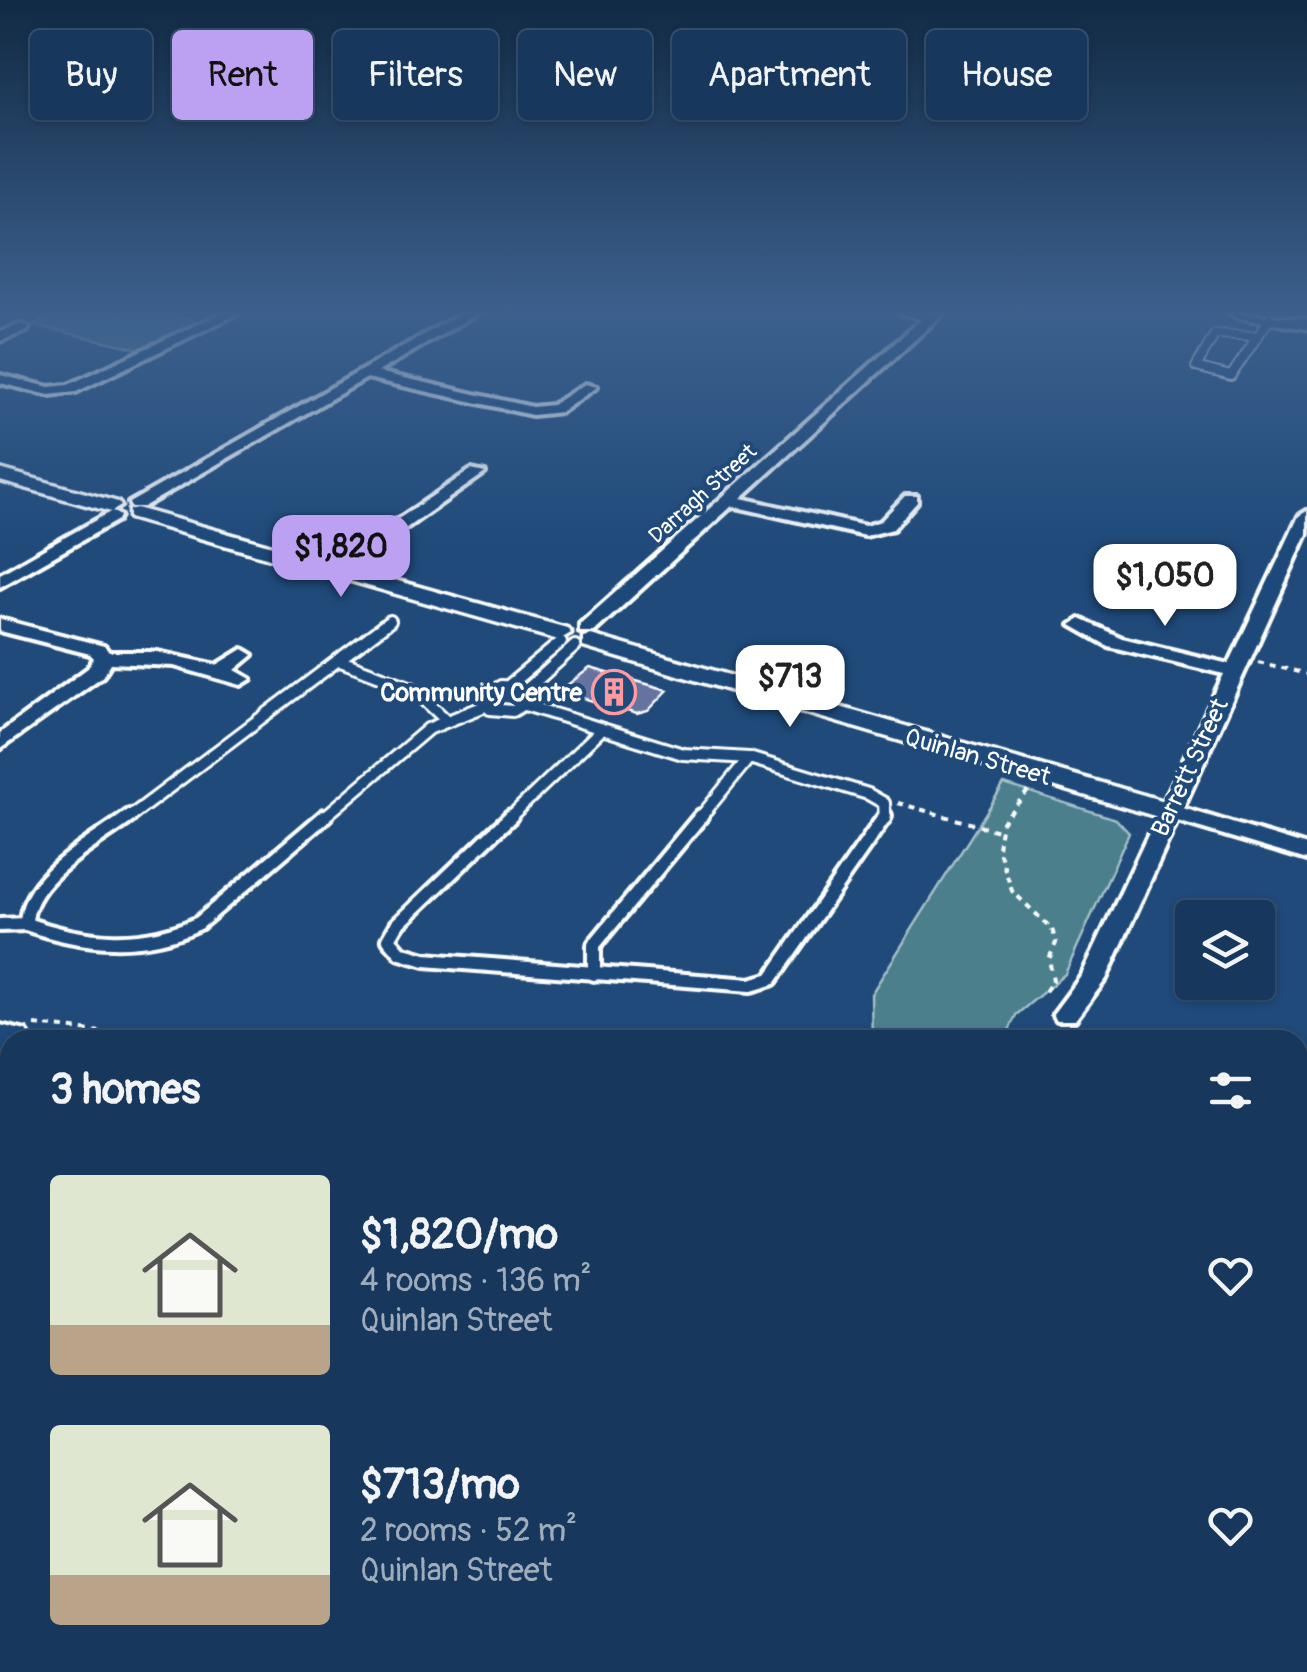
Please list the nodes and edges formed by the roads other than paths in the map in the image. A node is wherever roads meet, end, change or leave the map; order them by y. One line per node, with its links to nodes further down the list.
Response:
1 (334, 391): 9 (street)
2 (444, 391): 3 (street)
3 (584, 391)
4 (849, 391): 8 (street, Darragh Street)
5 (476, 473): 12 (street)
6 (0, 474): 10 (street)
7 (911, 499): 8 (street)
8 (728, 500): 17 (street, Darragh Street)
9 (136, 508): 10 (street); 12 (street, Quinlan Street)
10 (111, 511): 13 (street)
11 (1307, 516): 21 (street, Barrett Street)
12 (333, 571): 17 (street, Quinlan Street)
13 (0, 582)
14 (390, 621): 20 (lane)
15 (0, 625): 19 (street)
16 (1080, 625): 21 (street)
17 (575, 638): 24 (lane); 25 (lane); 31 (street, Quinlan Street)
18 (243, 655): 22 (street)
19 (104, 658): 22 (street); 29 (street)
20 (338, 660): 27 (lane); 33 (lane)
21 (1236, 665): 31 (street, Barrett Street)
22 (220, 672): 23 (street)
23 (241, 679)
24 (508, 686): 25 (lane); 26 (lane)
25 (525, 698): 26 (lane); 28 (lane)
26 (485, 706): 27 (lane)
27 (447, 721): 33 (lane)
28 (600, 730): 30 (lane); 35 (lane)
29 (0, 743)
30 (749, 758): 35 (lane); 35 (lane)
31 (1168, 811): 32 (street, Quinlan Street); 36 (street, Barrett Street)
32 (1307, 853)
33 (26, 924): 34 (lane)
34 (0, 925)
35 (594, 974)
36 (1066, 1014)

